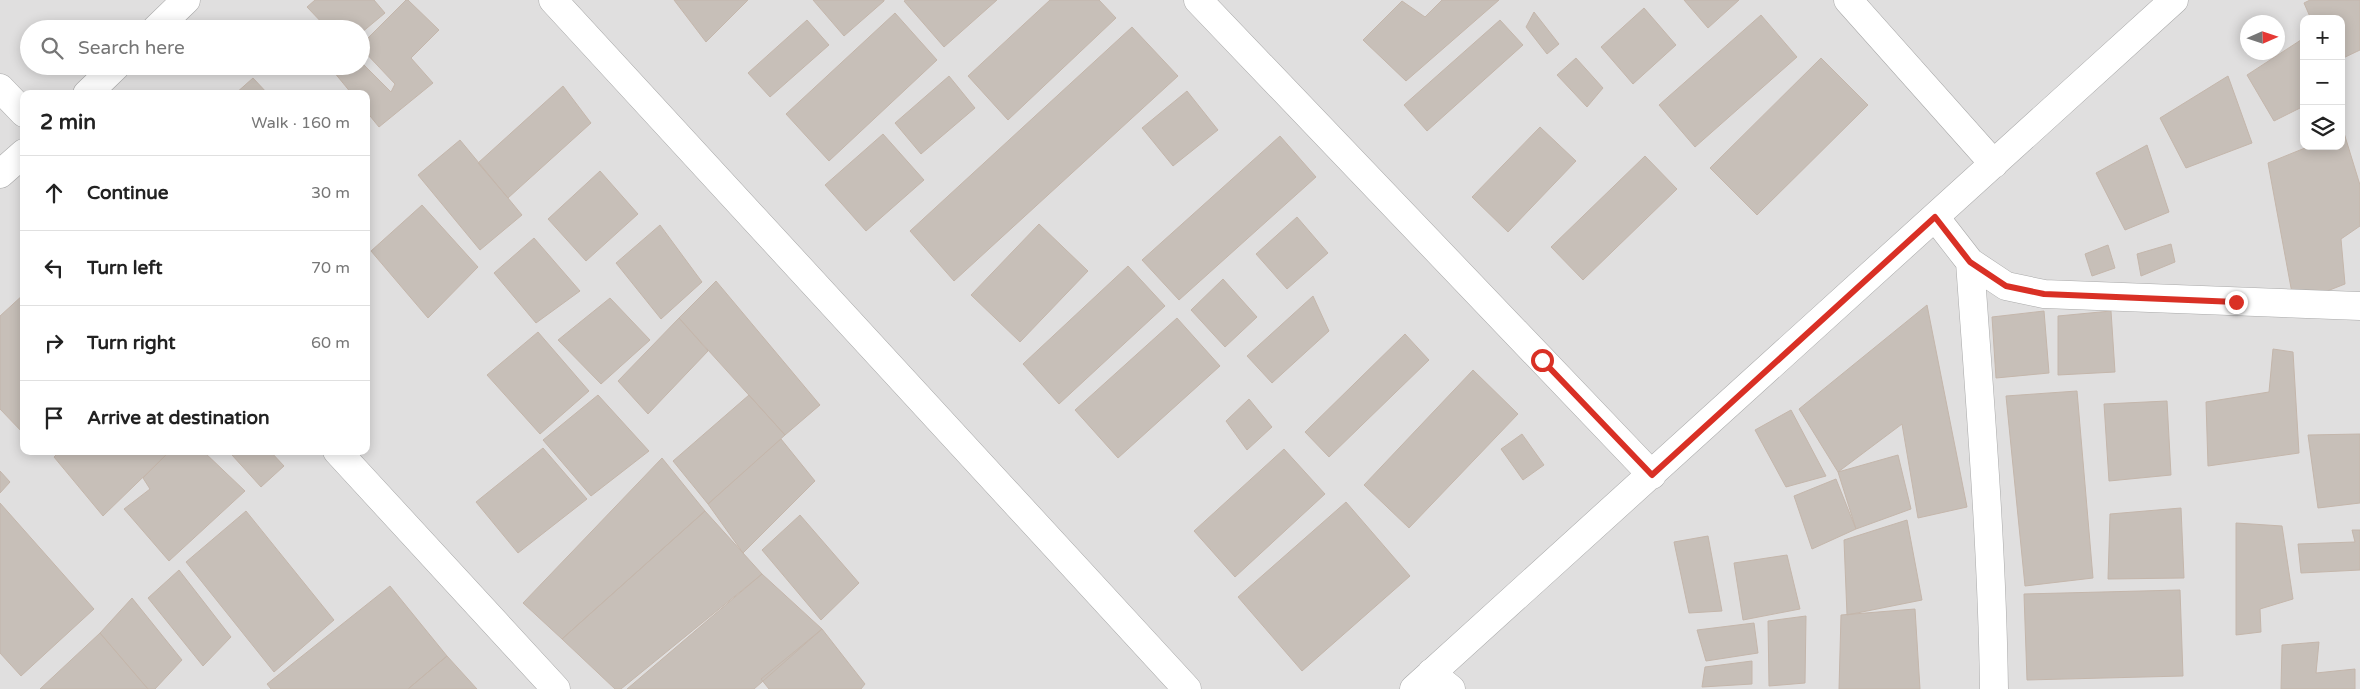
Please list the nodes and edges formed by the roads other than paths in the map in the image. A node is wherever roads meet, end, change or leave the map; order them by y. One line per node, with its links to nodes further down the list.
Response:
1 (186, 0): 6 (street)
2 (553, 0): 21 (street)
3 (1198, 0): 18 (street)
4 (1848, 0): 12 (street)
5 (2174, 0): 12 (street)
6 (165, 20)
7 (107, 75): 9 (street)
8 (0, 88): 10 (street)
9 (91, 90)
10 (20, 109)
11 (20, 156): 13 (street)
12 (1994, 164): 14 (street)
13 (0, 174)
14 (1935, 217): 15 (street); 18 (street)
15 (1970, 262): 16 (street); 22 (street)
16 (2360, 306)
17 (341, 455): 20 (street)
18 (1652, 475): 19 (street)
19 (1432, 684)
20 (556, 689)
21 (1186, 689)
22 (1994, 689)

